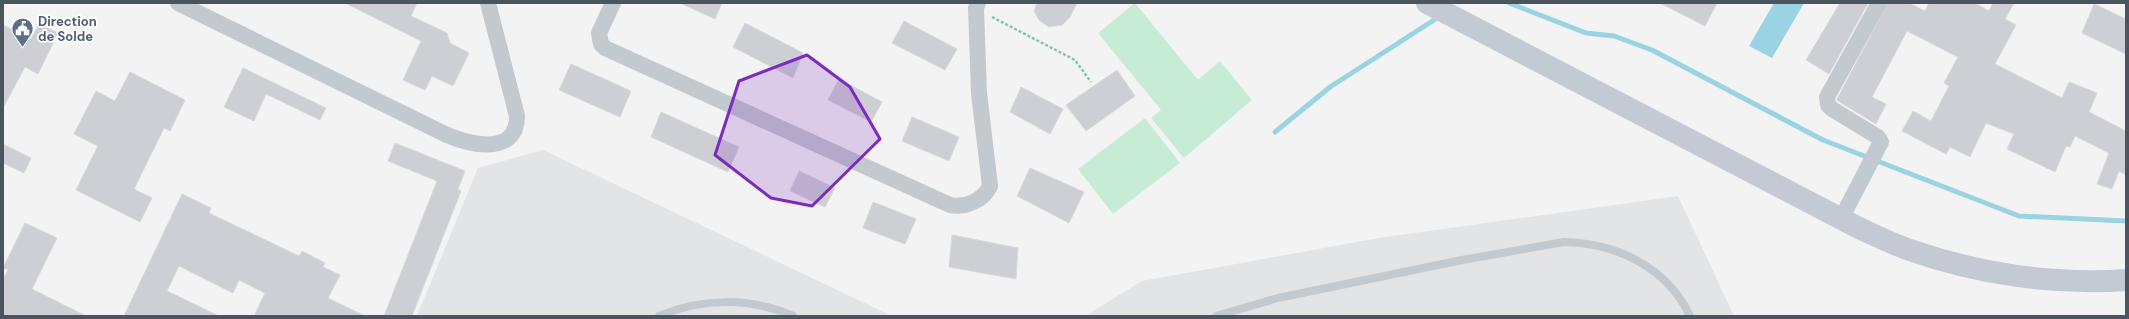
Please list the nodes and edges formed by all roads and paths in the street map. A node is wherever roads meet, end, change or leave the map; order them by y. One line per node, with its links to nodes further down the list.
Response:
1 (178, 3): 2 (street)
2 (488, 3)
3 (613, 3): 6 (street)
4 (1427, 3): 8 (street)
5 (1879, 3): 8 (street)
6 (977, 6): 7 (path)
7 (1091, 82)
8 (1841, 219): 9 (street)
9 (2126, 280)
10 (659, 316): 11 (lane)
11 (793, 316)
12 (1216, 316): 13 (lane)
13 (1690, 316)

